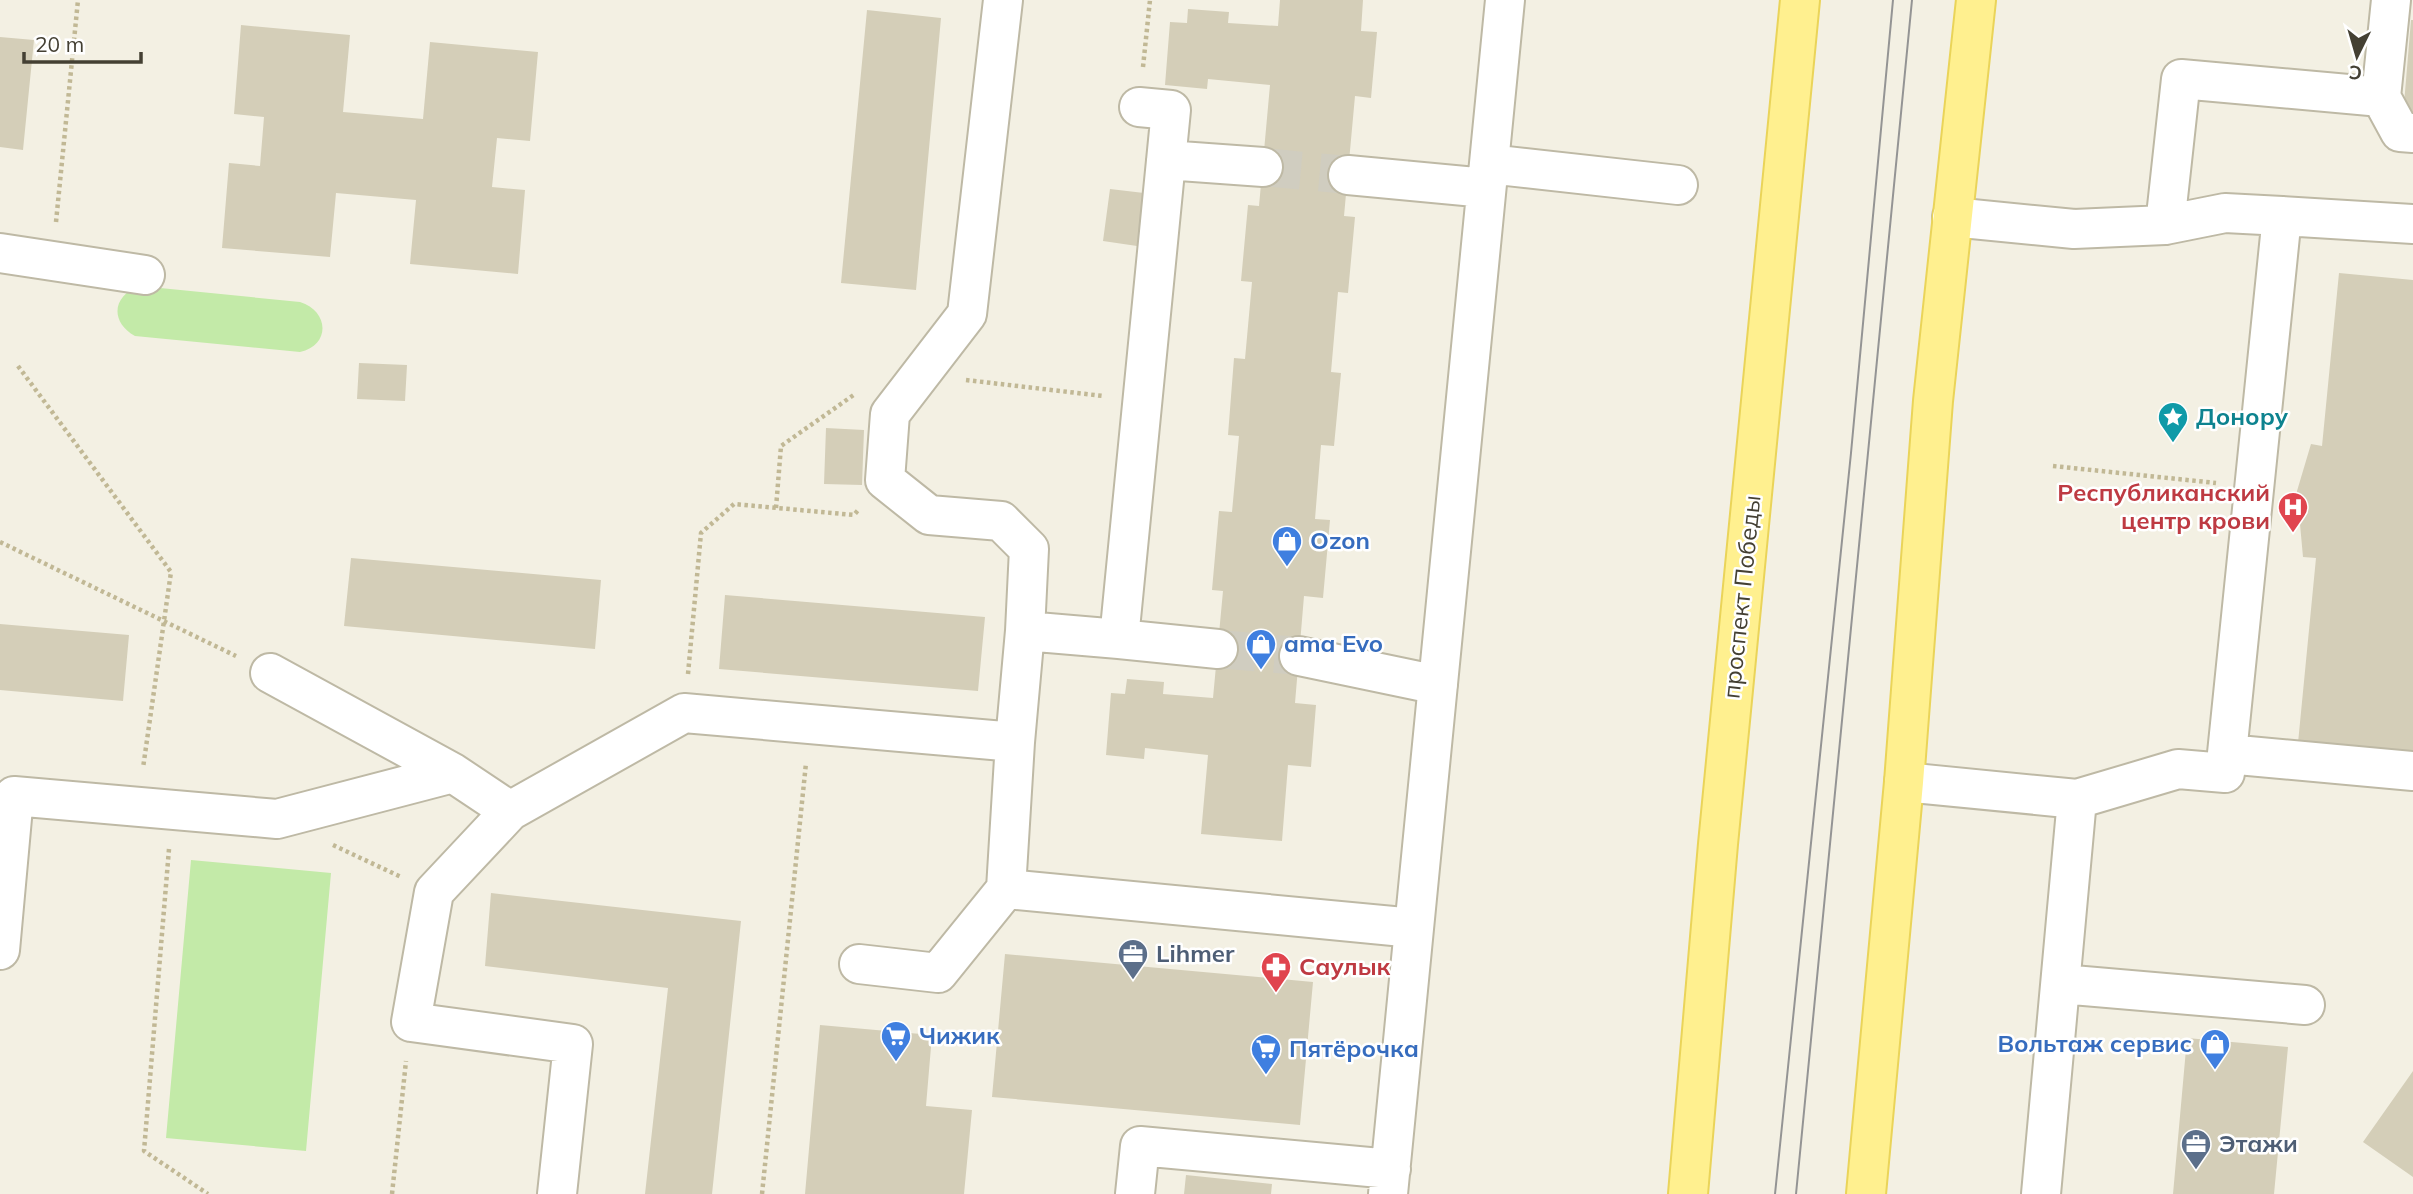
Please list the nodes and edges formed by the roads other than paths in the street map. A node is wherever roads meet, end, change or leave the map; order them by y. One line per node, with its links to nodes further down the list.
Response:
1 (1003, 0): 20 (lane)
2 (1503, 0): 12 (lane)
3 (1800, 0): 42 (main road, проспект Победы)
4 (1976, 0): 15 (main road)
5 (2390, 0): 6 (lane)
6 (2381, 97): 8 (lane); 17 (lane)
7 (1139, 107): 9 (lane)
8 (2413, 133)
9 (1166, 160): 10 (lane); 21 (lane)
10 (1263, 167)
11 (1348, 175): 12 (lane)
12 (1488, 176): 13 (lane); 25 (lane)
13 (1678, 185)
14 (2282, 216): 16 (lane); 17 (lane); 27 (lane)
15 (1952, 217): 17 (lane); 30 (main road)
16 (2413, 224)
17 (2165, 225)
18 (0, 253): 19 (lane)
19 (145, 275)
20 (1025, 631): 21 (lane); 26 (lane)
21 (1119, 639): 22 (lane)
22 (1218, 649)
23 (1299, 656): 25 (lane)
24 (270, 673): 29 (lane)
25 (1438, 685): 34 (lane)
26 (1015, 742): 32 (lane); 33 (lane)
27 (2227, 754): 28 (lane); 31 (lane)
28 (2413, 771)
29 (453, 773): 32 (lane); 35 (lane)
30 (1904, 782): 31 (lane); 43 (main road)
31 (2077, 799): 37 (lane)
32 (510, 811): 40 (lane)
33 (1006, 889): 34 (lane); 36 (lane)
34 (1414, 928): 39 (lane)
35 (0, 950)
36 (859, 964)
37 (2061, 984): 38 (lane); 44 (lane)
38 (2305, 1005)
39 (1390, 1181): 41 (lane)
40 (557, 1194)
41 (1135, 1194)
42 (1688, 1194)
43 (1866, 1194)
44 (2041, 1194)

